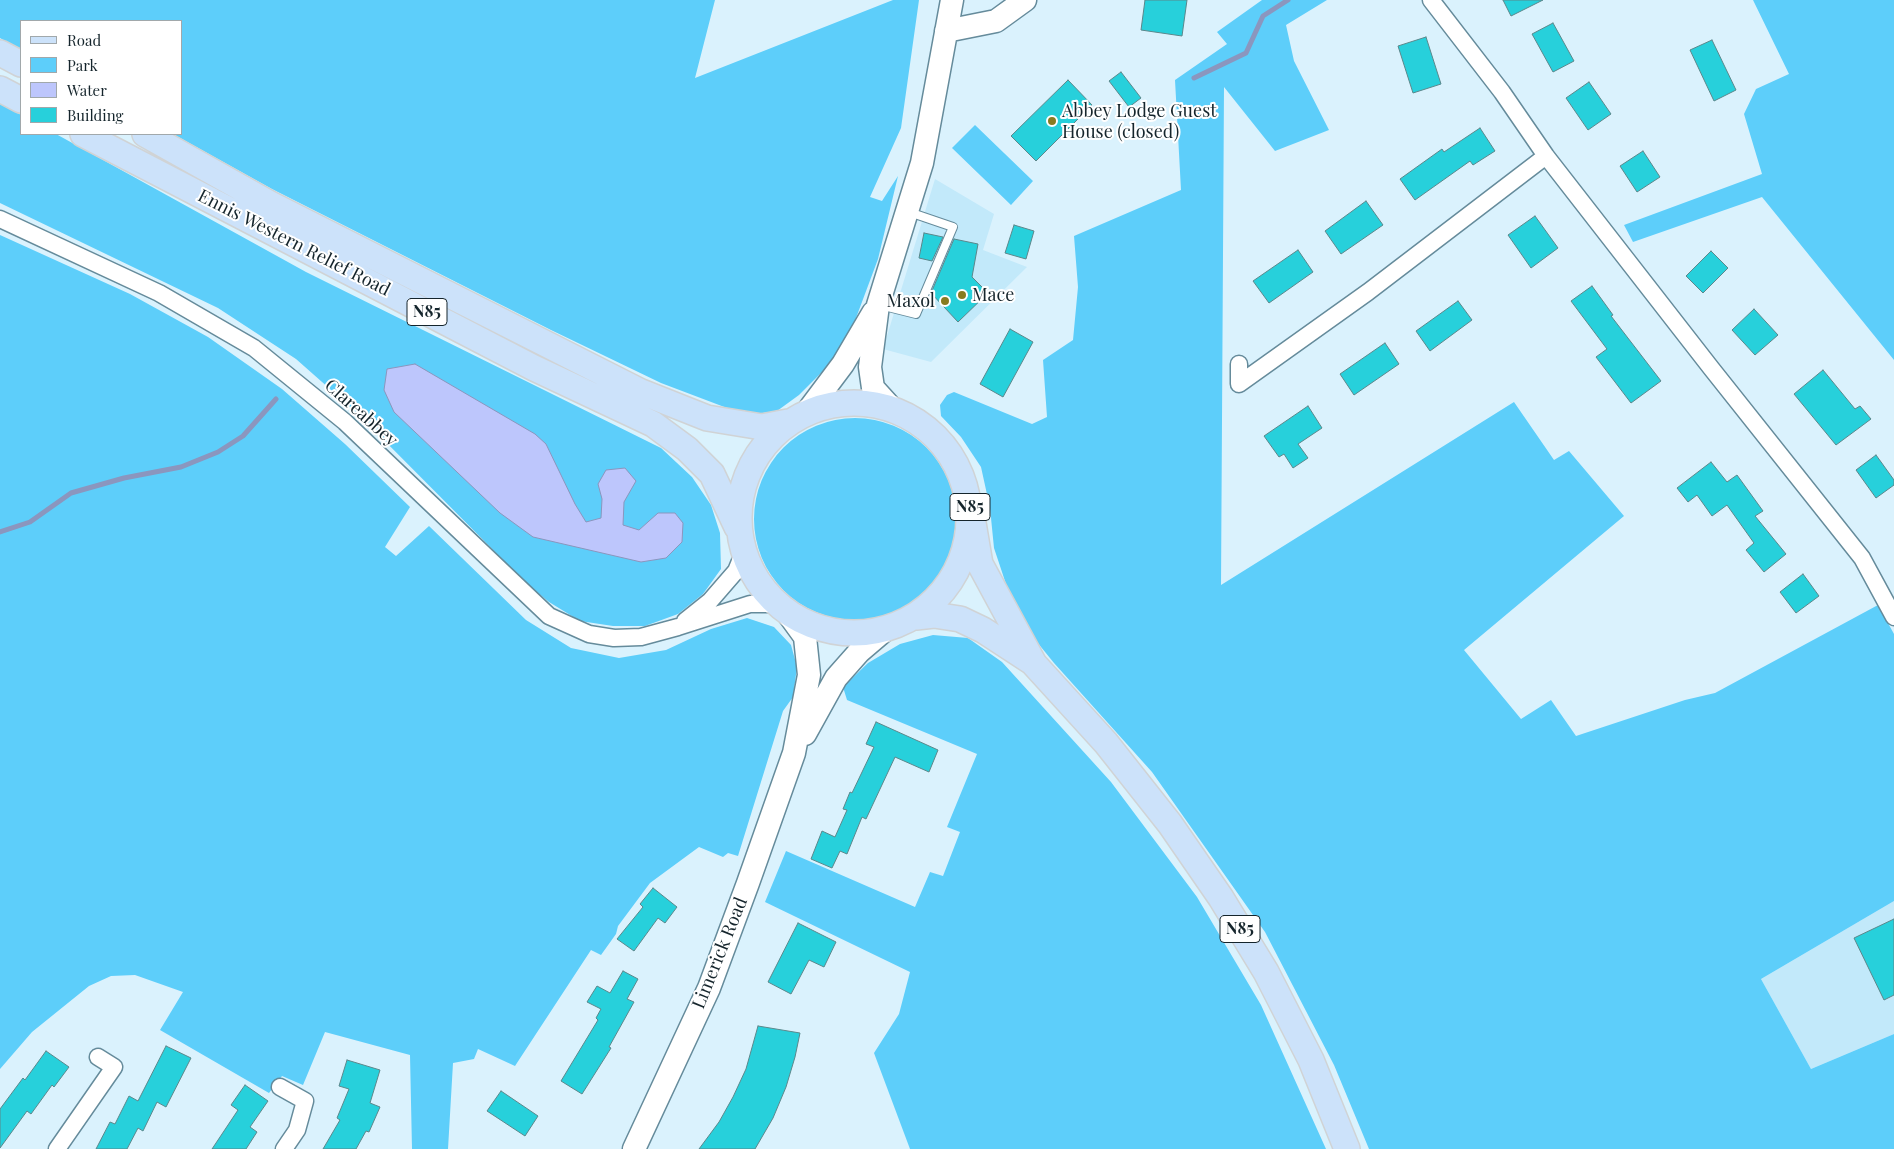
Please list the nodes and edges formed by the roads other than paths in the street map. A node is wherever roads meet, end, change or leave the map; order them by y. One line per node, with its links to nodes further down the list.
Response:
1 (952, 0): 4 (main road)
2 (1025, 0): 4 (main road)
3 (1431, 0): 11 (street)
4 (946, 31): 12 (main road)
5 (0, 52): 6 (main road)
6 (20, 63)
7 (0, 88): 8 (main road)
8 (20, 99)
9 (85, 135): 19 (main road, Ennis Western Relief Road / N85)
10 (147, 135): 17 (main road, Ennis Western Relief Road / N85)
11 (1546, 156): 15 (street); 23 (street)
12 (907, 211): 14 (main road); 14 (lane)
13 (0, 219): 24 (street, Clareabbey)
14 (878, 304): 16 (main road); 17 (main road)
15 (1239, 364)
16 (893, 410): 17 (main road, N85); 18 (main road, N85)
17 (797, 417): 19 (main road, N85)
18 (971, 511): 22 (main road, N85); 26 (main road, N85)
19 (737, 527): 20 (main road, N85)
20 (743, 554): 21 (main road, N85); 24 (street, Clareabbey)
21 (782, 610): 24 (street, Clareabbey); 25 (main road, N85); 27 (main road)
22 (916, 617): 25 (main road, N85); 26 (main road, N85)
23 (1894, 617)
24 (678, 628)
25 (886, 629): 27 (main road)
26 (1034, 664): 33 (main road, N85)
27 (794, 753): 32 (main road, Limerick Road)
28 (98, 1057): 30 (street)
29 (280, 1088): 31 (street)
30 (57, 1149)
31 (284, 1149)
32 (634, 1149)
33 (1347, 1149)

